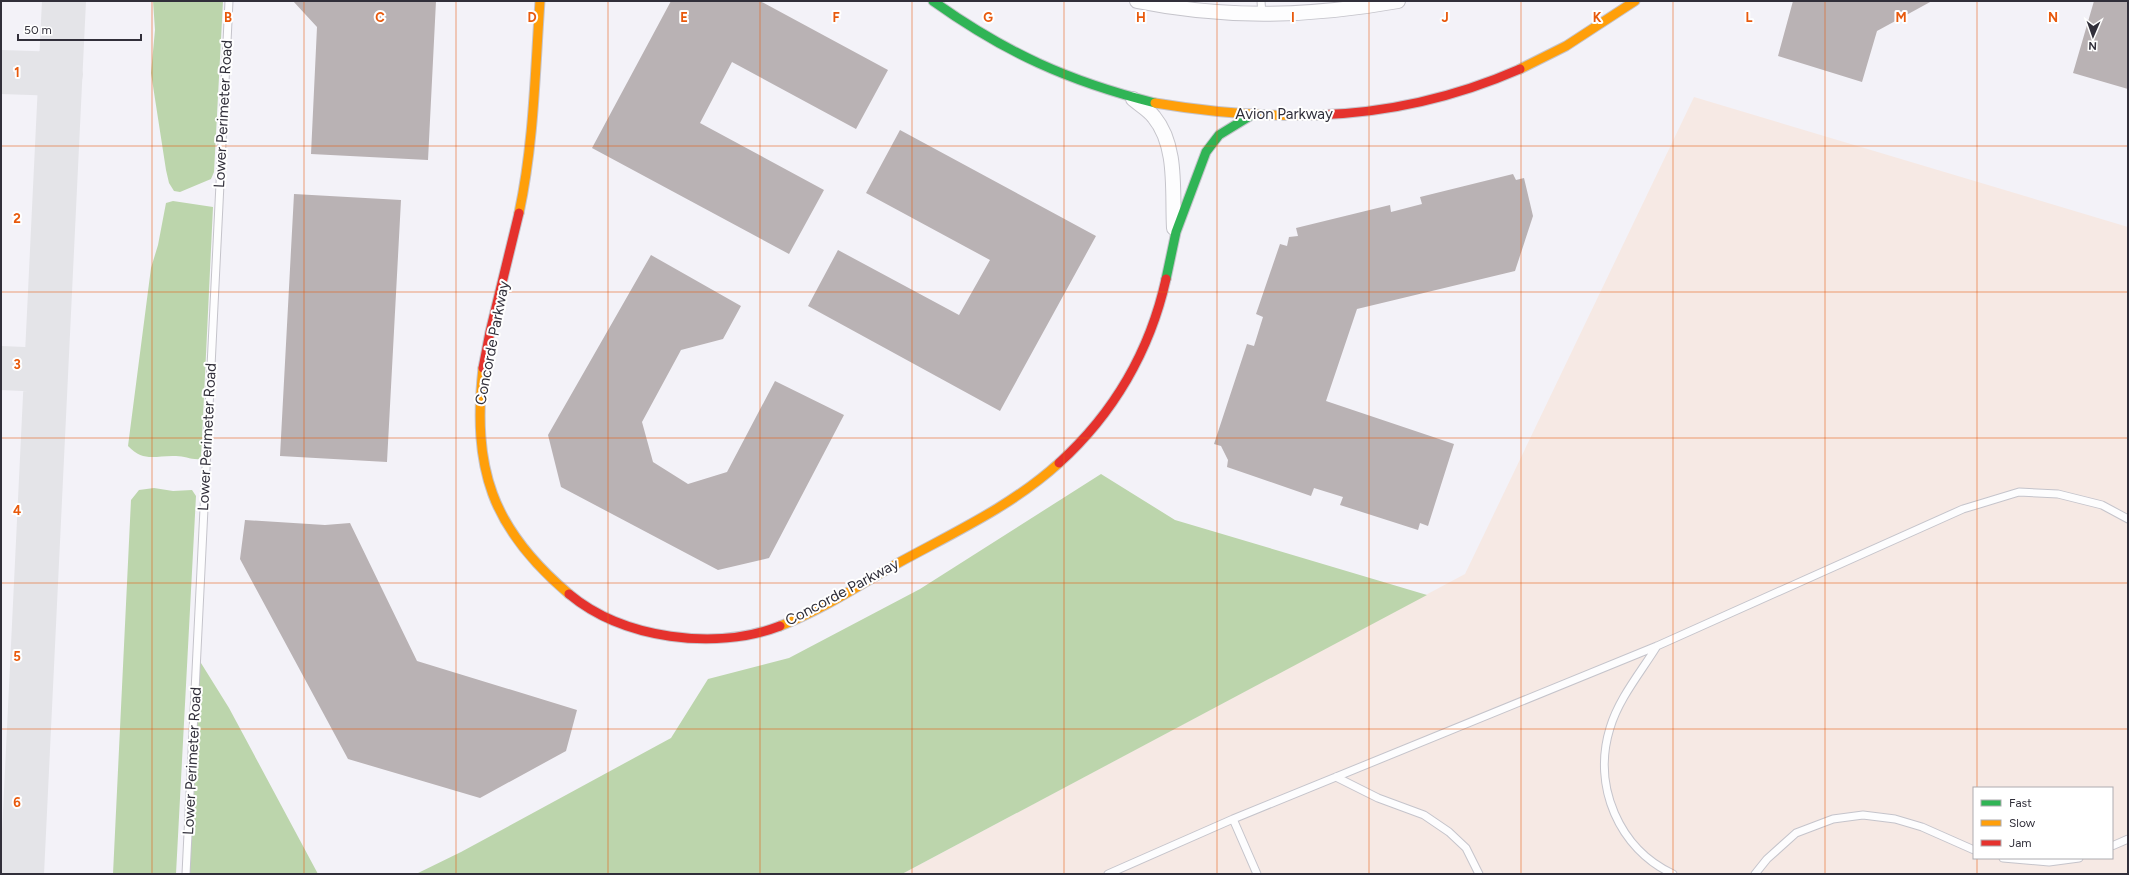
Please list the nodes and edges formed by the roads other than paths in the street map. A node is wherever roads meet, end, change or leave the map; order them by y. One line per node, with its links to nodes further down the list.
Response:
1 (229, 1): 20 (lane, Lower Perimeter Road)
2 (540, 1): 10 (street, Concorde Parkway)
3 (933, 1): 8 (street, Avion Parkway)
4 (1137, 1): 7 (street)
5 (1398, 1): 7 (street)
6 (1635, 1): 9 (street, Avion Parkway)
7 (1261, 8)
8 (1131, 98): 9 (street, Avion Parkway); 10 (street, Concorde Parkway)
9 (1250, 116): 10 (street, Concorde Parkway)
10 (1174, 236)
11 (2128, 519): 12 (lane)
12 (1657, 646): 13 (lane); 24 (lane)
13 (1336, 777): 14 (lane); 23 (lane)
14 (1233, 819): 21 (lane); 22 (lane)
15 (2128, 839): 16 (lane)
16 (2113, 846)
17 (1973, 850): 25 (lane)
18 (2014, 859): 19 (lane)
19 (2072, 859)
20 (186, 874)
21 (1108, 874)
22 (1257, 874)
23 (1479, 874)
24 (1673, 874)
25 (1755, 874)

